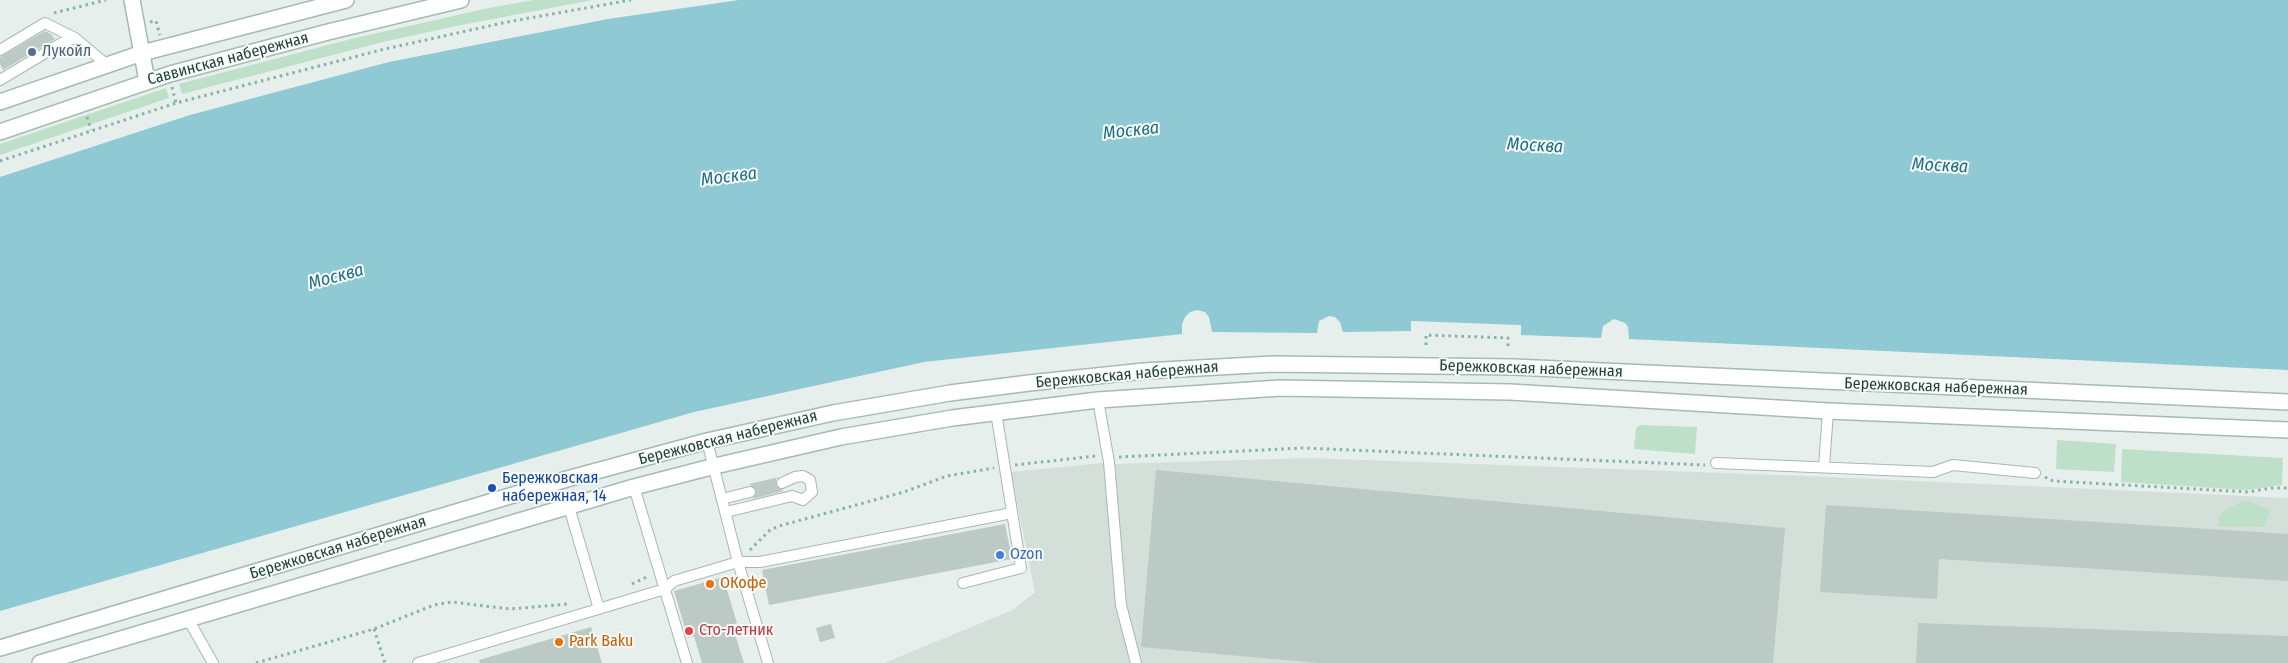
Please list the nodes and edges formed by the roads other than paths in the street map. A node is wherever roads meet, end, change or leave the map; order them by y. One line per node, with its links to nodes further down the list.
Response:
1 (132, 0): 6 (main road)
2 (346, 0): 6 (main road, Саввинская набережная)
3 (461, 0): 9 (main road, Саввинская набережная)
4 (75, 38): 5 (lane); 7 (lane); 8 (lane)
5 (0, 50)
6 (142, 53): 7 (main road, Саввинская набережная); 9 (main road)
7 (106, 64): 10 (main road, Саввинская набережная)
8 (0, 80)
9 (147, 81): 11 (main road, Саввинская набережная)
10 (0, 102)
11 (0, 132)
12 (1098, 400): 14 (main road, Бережковская набережная); 15 (main road, Бережковская набережная); 40 (lane)
13 (2288, 402): 17 (main road, Бережковская набережная)
14 (1828, 411): 16 (main road, Бережковская набережная); 20 (lane)
15 (996, 412): 19 (main road, Бережковская набережная); 28 (lane)
16 (2288, 430)
17 (707, 441): 19 (lane); 34 (main road, Бережковская набережная)
18 (1716, 464): 20 (lane)
19 (715, 466): 23 (main road, Бережковская набережная); 25 (lane)
20 (1824, 467): 21 (lane)
21 (2035, 473)
22 (782, 483): 27 (lane)
23 (634, 487): 26 (main road, Бережковская набережная); 31 (lane)
24 (750, 492): 25 (lane)
25 (722, 499): 27 (lane)
26 (569, 507): 32 (lane); 33 (main road, Бережковская набережная)
27 (726, 512): 29 (lane)
28 (1012, 513): 29 (lane); 30 (lane)
29 (738, 562): 31 (lane); 39 (lane)
30 (963, 584)
31 (665, 590): 32 (lane); 38 (lane)
32 (598, 605): 37 (lane)
33 (188, 618): 35 (main road, Бережковская набережная); 36 (lane)
34 (0, 648)
35 (40, 663)
36 (213, 663)
37 (418, 663)
38 (687, 663)
39 (768, 663)
40 (1136, 663)

